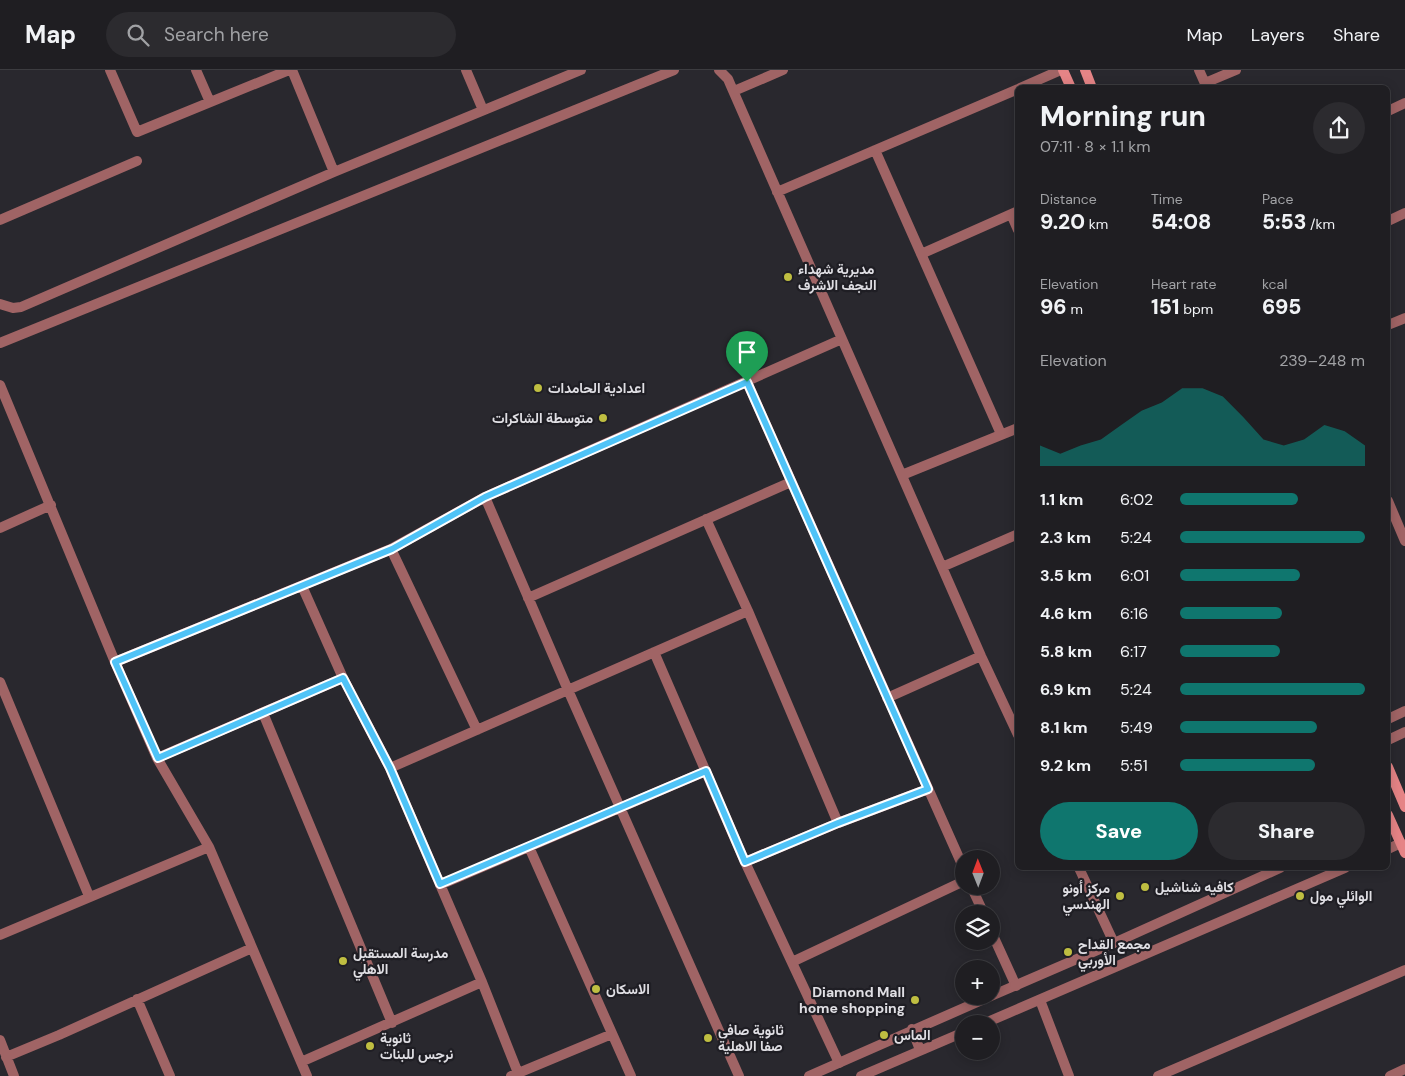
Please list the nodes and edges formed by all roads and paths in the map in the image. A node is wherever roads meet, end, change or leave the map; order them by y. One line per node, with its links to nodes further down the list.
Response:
1 (110, 70): 19 (street)
2 (196, 70): 19 (street)
3 (290, 70): 19 (street); 25 (street)
4 (466, 70): 21 (street)
5 (581, 70): 21 (street)
6 (674, 70): 36 (street)
7 (719, 70): 18 (street)
8 (783, 70): 18 (street)
9 (1062, 70): 13 (street); 14 (main road)
10 (1085, 70): 15 (main road)
11 (1199, 70): 16 (street)
12 (1236, 70): 16 (street)
13 (1026, 85)
14 (1070, 85)
15 (1091, 85)
16 (1206, 85)
17 (1015, 90): 23 (street)
18 (734, 91): 26 (street)
19 (210, 102)
20 (1405, 103): 22 (street)
21 (483, 110): 25 (street)
22 (1390, 110)
23 (875, 150): 26 (street); 31 (street)
24 (137, 161): 29 (street)
25 (334, 172): 32 (street)
26 (777, 192): 35 (street)
27 (1014, 212): 31 (street)
28 (1405, 213): 30 (street)
29 (0, 220)
30 (1390, 220)
31 (921, 254): 40 (street)
32 (0, 304)
33 (1405, 318): 34 (street)
34 (1390, 325)
35 (842, 339): 37 (street); 41 (street)
36 (0, 343)
37 (747, 382): 42 (street); 43 (street)
38 (0, 385): 44 (street)
39 (1015, 429): 40 (street)
40 (1001, 434): 41 (street)
41 (902, 475): 51 (street)
42 (791, 482): 46 (street); 61 (street)
43 (485, 497): 50 (street); 53 (street)
44 (51, 505): 47 (street); 57 (street)
45 (1390, 506): 49 (street)
46 (706, 519): 53 (street); 54 (street)
47 (0, 528)
48 (1015, 535): 51 (street)
49 (1405, 541)
50 (392, 549): 52 (street); 66 (street)
51 (942, 567): 56 (street)
52 (302, 586): 57 (street); 58 (street)
53 (528, 598): 60 (street)
54 (748, 611): 55 (street); 76 (street)
55 (654, 652): 60 (street); 71 (street)
56 (981, 656): 61 (street); 65 (street)
57 (115, 662): 69 (street)
58 (343, 678): 63 (street); 70 (street)
59 (0, 682): 89 (street)
60 (568, 690): 66 (street); 75 (street)
61 (888, 698): 73 (street)
62 (1405, 712): 64 (street)
63 (263, 713): 69 (street); 103 (street)
64 (1390, 718)
65 (1015, 729)
66 (477, 730): 70 (street)
67 (1405, 732): 68 (street)
68 (1390, 739)
69 (158, 758): 78 (street)
70 (390, 768): 87 (street)
71 (706, 771): 75 (street); 83 (street)
72 (1390, 773): 74 (main road)
73 (928, 789): 76 (street); 82 (street)
74 (1405, 807)
75 (621, 809): 79 (street); 120 (street)
76 (838, 823): 83 (street)
77 (1390, 823): 80 (main road)
78 (209, 847): 89 (street); 92 (street)
79 (529, 847): 87 (street); 105 (street)
80 (1403, 848): 81 (street)
81 (1390, 849)
82 (955, 850)
83 (745, 862): 94 (street)
84 (1080, 870): 91 (street)
85 (1276, 870): 91 (street)
86 (1340, 870): 100 (street)
87 (440, 884): 96 (street)
88 (955, 885): 94 (street)
89 (89, 896): 90 (street)
90 (0, 935)
91 (1114, 943): 97 (street)
92 (252, 948): 99 (street); 110 (street)
93 (1000, 950): 97 (street)
94 (792, 962): 111 (street)
95 (1405, 970): 114 (street)
96 (482, 982): 103 (street); 113 (street)
97 (1016, 986): 98 (street)
98 (1000, 992)
99 (138, 999): 109 (street); 117 (street)
100 (1040, 1000): 102 (street); 123 (street)
101 (969, 1005): 104 (street)
102 (1000, 1017)
103 (392, 1023): 110 (street)
104 (912, 1029): 108 (street); 111 (street)
105 (612, 1034): 113 (street); 119 (street)
106 (955, 1036): 108 (street)
107 (0, 1040): 109 (street)
108 (920, 1050): 122 (street)
109 (6, 1057): 116 (street)
110 (301, 1062): 118 (street)
111 (839, 1063): 121 (street)
112 (1405, 1069): 115 (street)
113 (515, 1074)
114 (1169, 1074): 124 (street)
115 (1393, 1075)
116 (14, 1076)
117 (170, 1076)
118 (307, 1076)
119 (631, 1076)
120 (739, 1076)
121 (809, 1076)
122 (862, 1076)
123 (1068, 1076)
124 (1158, 1076)

